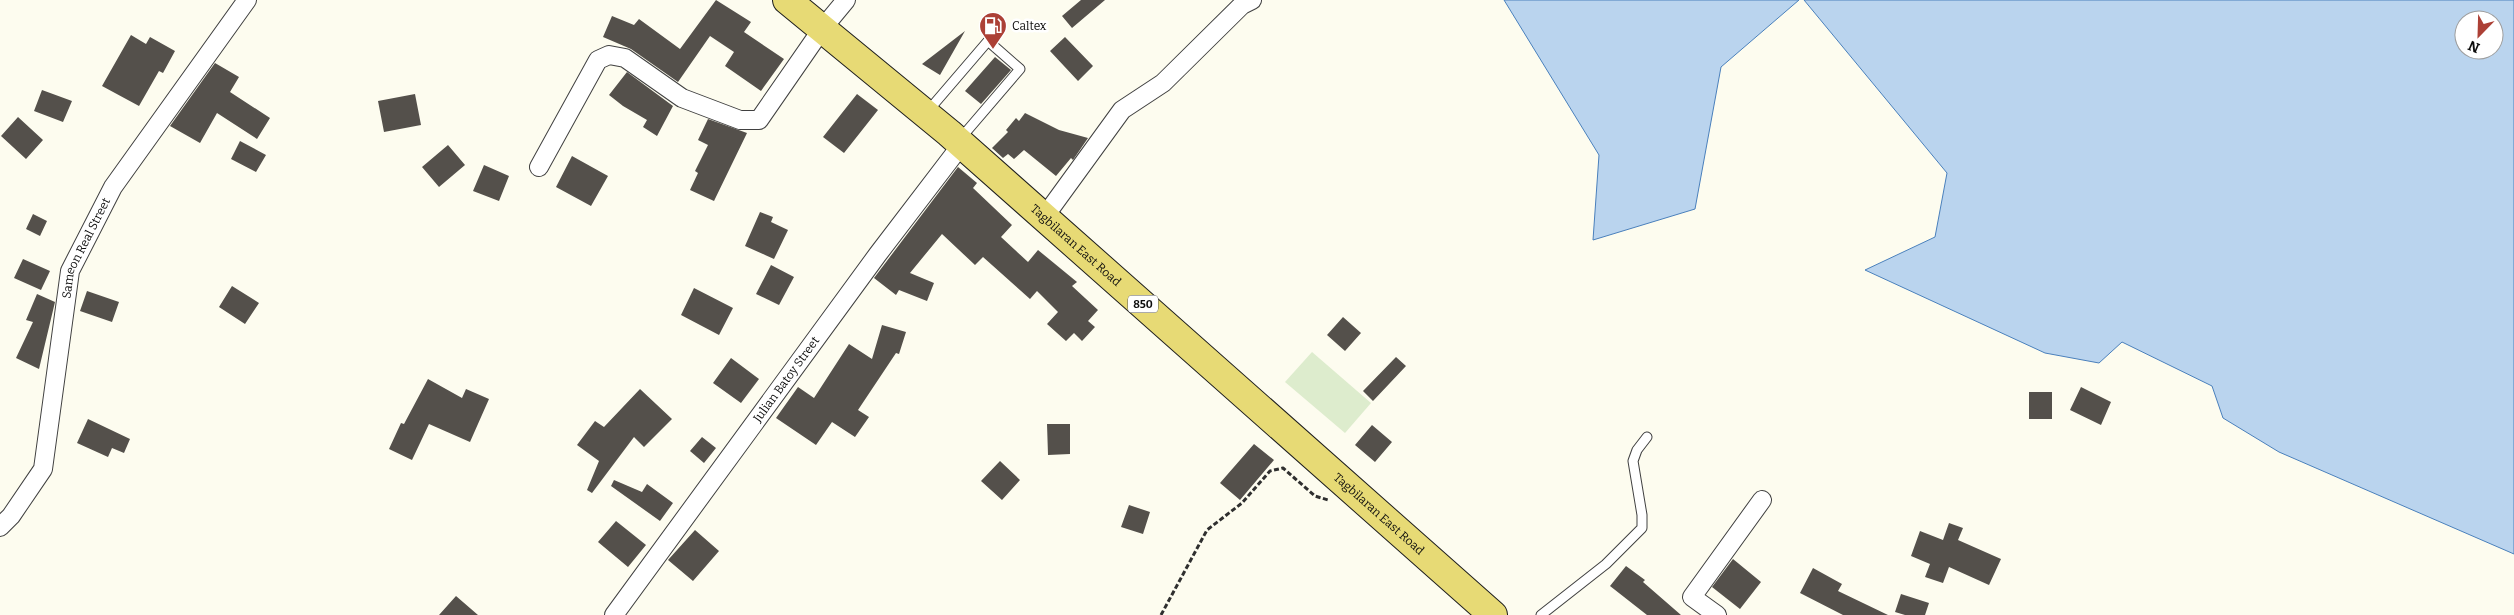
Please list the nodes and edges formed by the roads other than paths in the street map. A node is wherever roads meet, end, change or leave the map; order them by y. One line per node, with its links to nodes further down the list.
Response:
1 (247, 0): 12 (street, Sameon Real Street)
2 (787, 0): 5 (main road, Tagbilaran East Road / 850)
3 (846, 0): 5 (street)
4 (1252, 0): 9 (street)
5 (822, 29): 6 (main road, Tagbilaran East Road / 850); 8 (street)
6 (926, 113): 7 (main road, Tagbilaran East Road / 850); 7 (lane)
7 (960, 143): 9 (main road, Tagbilaran East Road / 850); 13 (street, Julian Batoy Street)
8 (538, 167)
9 (1045, 216): 14 (main road, Tagbilaran East Road / 850)
10 (1647, 437): 15 (lane)
11 (1762, 500): 16 (street)
12 (0, 527)
13 (614, 615)
14 (1493, 615)
15 (1541, 615)
16 (1717, 615)

